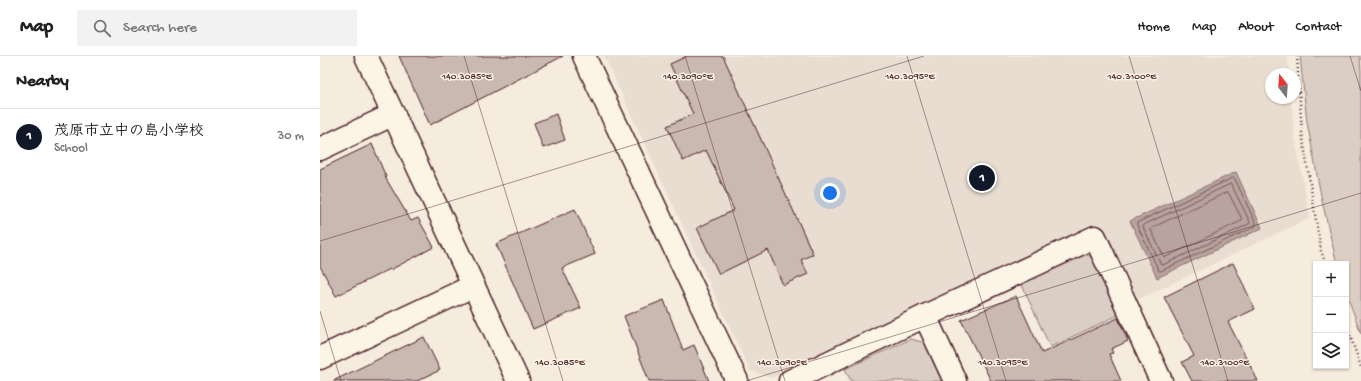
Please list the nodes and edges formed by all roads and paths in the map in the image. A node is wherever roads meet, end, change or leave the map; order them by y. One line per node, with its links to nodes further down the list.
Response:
1 (366, 56): 4 (street)
2 (584, 56): 13 (street)
3 (1297, 56): 6 (path)
4 (394, 114): 5 (street); 7 (street)
5 (320, 149)
6 (1325, 261)
7 (473, 286): 10 (street); 12 (street)
8 (925, 316): 14 (street); 15 (street); 16 (street)
9 (1349, 333): 11 (path)
10 (320, 358)
11 (1361, 367)
12 (518, 381)
13 (737, 381)
14 (790, 381)
15 (955, 381)
16 (1161, 381)

